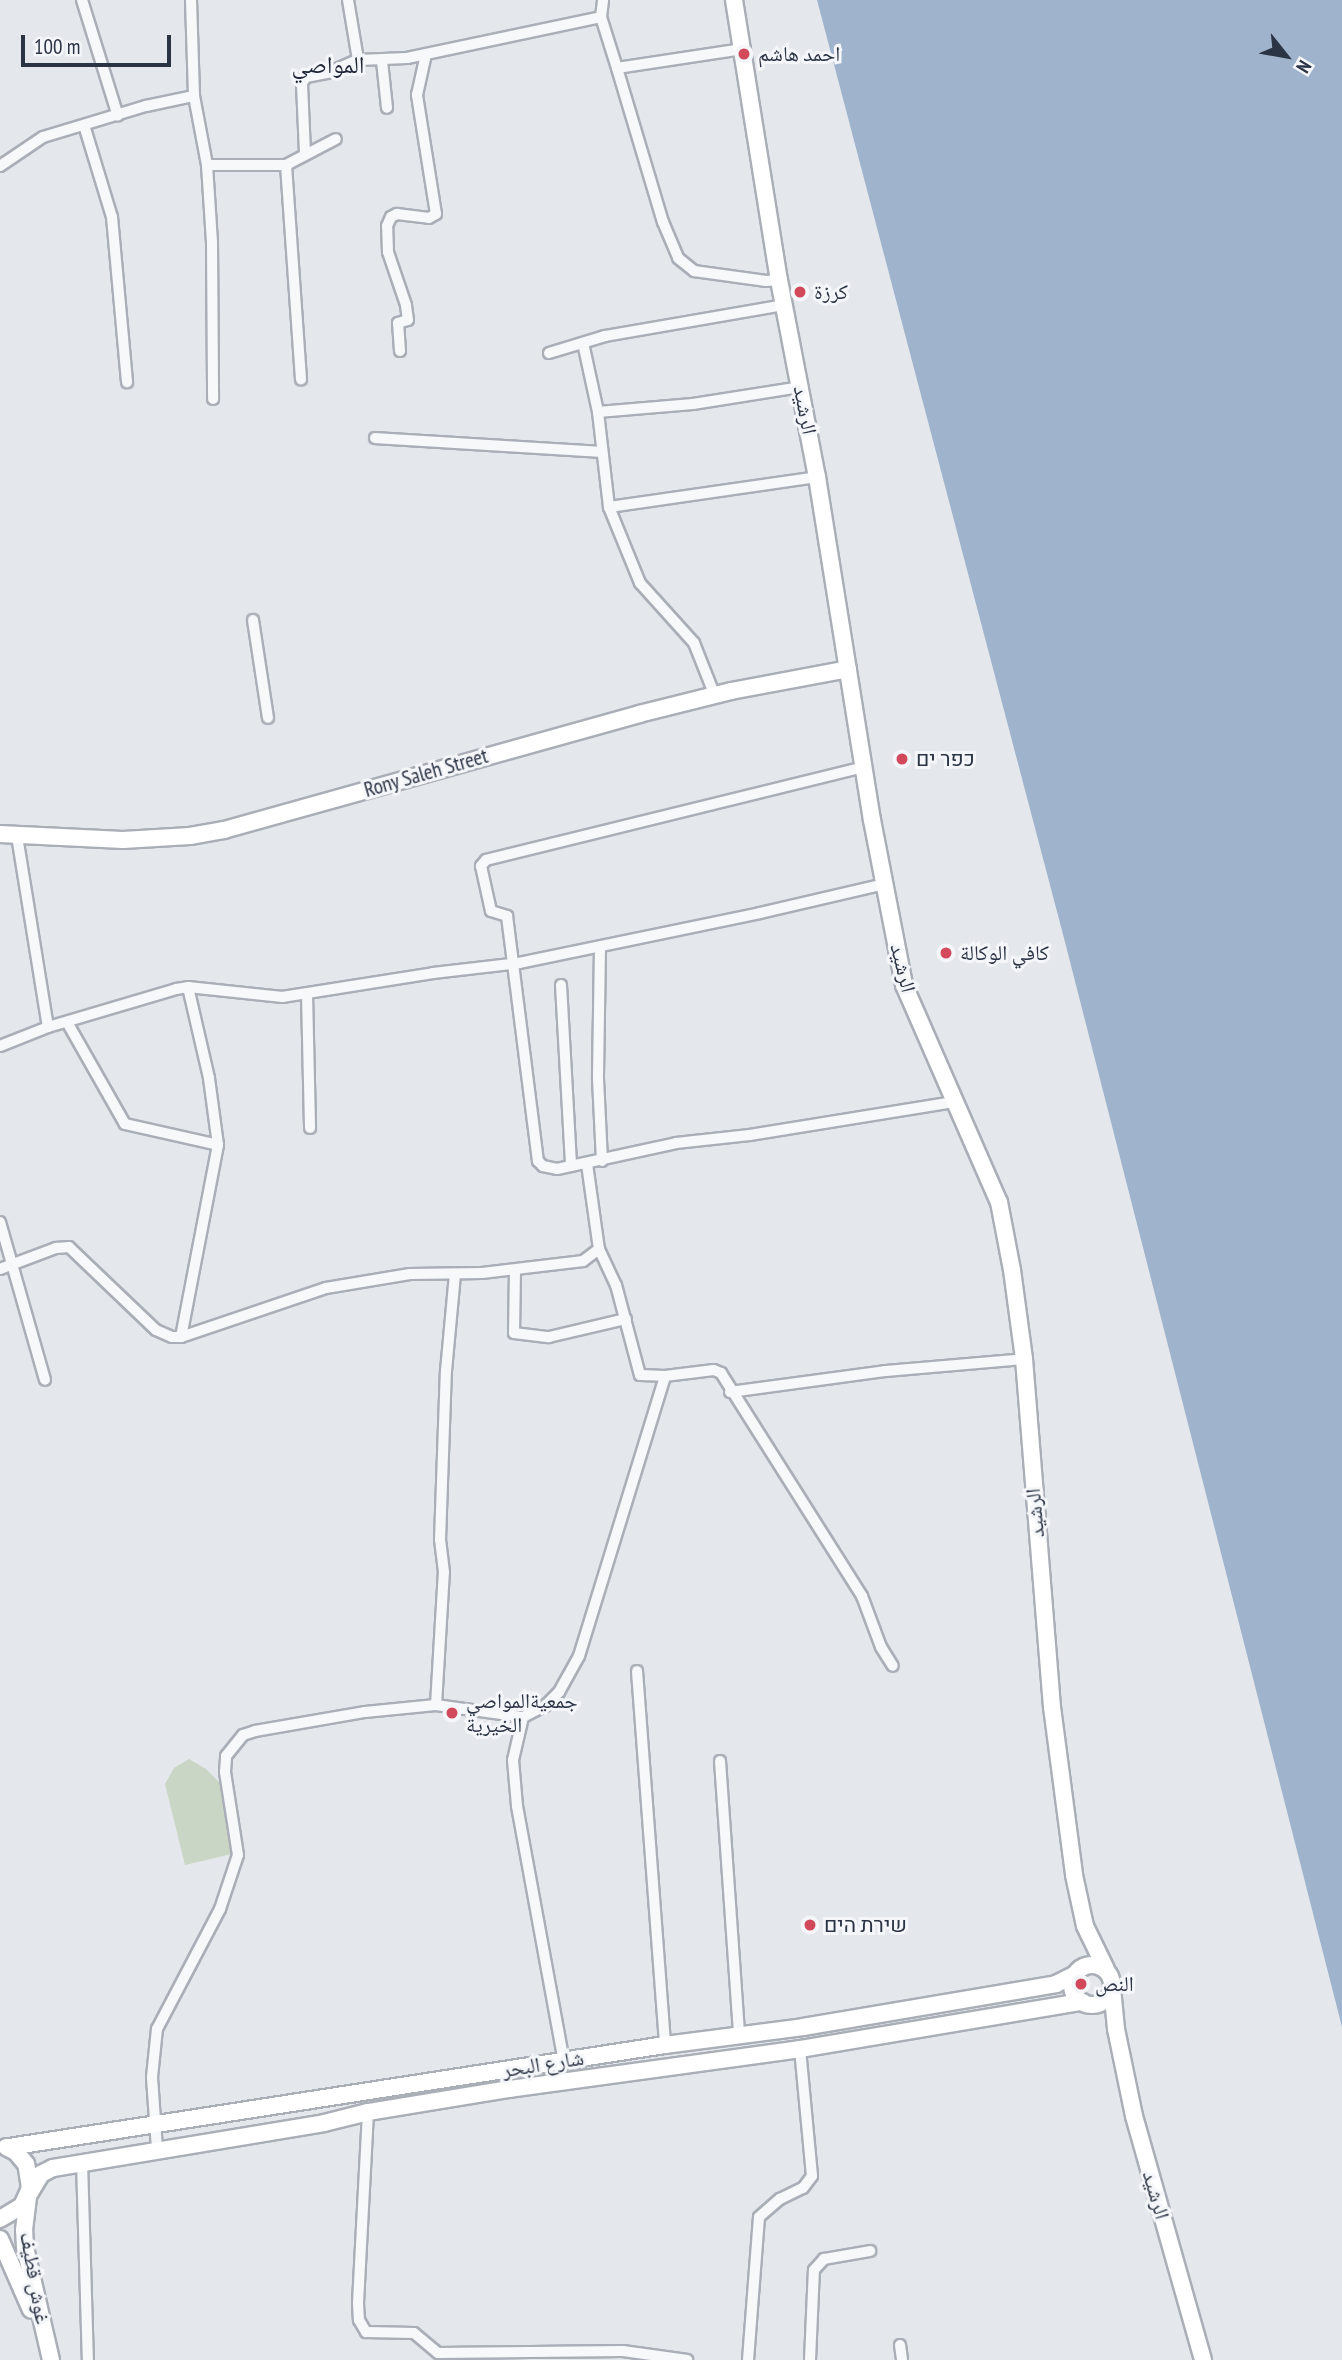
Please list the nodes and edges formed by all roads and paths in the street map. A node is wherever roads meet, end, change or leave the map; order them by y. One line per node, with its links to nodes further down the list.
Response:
1 (82, 0): 14 (street)
2 (191, 0): 12 (street)
3 (348, 0): 9 (street)
4 (734, 0): 7 (main road, الرشيد)
5 (602, 1): 6 (street)
6 (601, 17): 8 (street); 11 (street)
7 (743, 49): 11 (street); 21 (main road, الرشيد)
8 (426, 54): 10 (street); 24 (street)
9 (358, 61): 10 (street); 17 (street)
10 (382, 61): 13 (street)
11 (617, 68): 21 (street)
12 (194, 96): 14 (street); 18 (street)
13 (387, 108)
14 (118, 116): 15 (street)
15 (84, 125): 20 (street); 27 (street)
16 (336, 139): 17 (street)
17 (305, 153): 19 (street)
18 (206, 165): 19 (street); 29 (street)
19 (286, 165): 26 (street)
20 (0, 166)
21 (779, 280): 22 (main road, الرشيد)
22 (784, 305): 23 (street); 28 (main road, الرشيد)
23 (583, 343): 25 (street); 30 (street)
24 (400, 351)
25 (549, 353)
26 (300, 379)
27 (127, 383)
28 (800, 387): 30 (street); 33 (main road, الرشيد)
29 (213, 399)
30 (598, 412): 32 (street)
31 (375, 438): 32 (street)
32 (602, 452): 34 (street)
33 (817, 477): 34 (street); 36 (main road, الرشيد)
34 (609, 507): 37 (street)
35 (253, 620): 38 (street)
36 (848, 669): 37 (main road, Rony Saleh Street); 39 (main road, الرشيد)
37 (715, 695): 41 (main road, Rony Saleh Street)
38 (268, 718)
39 (864, 767): 42 (main road, الرشيد); 44 (street)
40 (0, 834): 41 (main road, Rony Saleh Street)
41 (17, 835): 49 (street)
42 (885, 884): 43 (street); 51 (main road, الرشيد)
43 (600, 948): 44 (street); 54 (street)
44 (512, 963): 47 (street); 56 (street)
45 (561, 985): 56 (street)
46 (188, 987): 47 (street); 48 (street); 53 (street)
47 (307, 994): 52 (street)
48 (67, 1022): 49 (street); 53 (street)
49 (48, 1027): 50 (street)
50 (0, 1046)
51 (953, 1102): 54 (street); 65 (main road, الرشيد)
52 (310, 1128)
53 (218, 1144): 64 (street)
54 (603, 1161): 55 (street)
55 (587, 1164): 56 (street); 58 (street)
56 (571, 1167)
57 (0, 1222): 59 (street)
58 (599, 1249): 61 (street); 63 (street)
59 (12, 1264): 60 (street); 64 (street); 67 (street)
60 (0, 1269)
61 (515, 1270): 62 (street); 63 (street)
62 (455, 1273): 64 (street); 71 (street)
63 (626, 1319): 66 (street)
64 (181, 1337)
65 (1024, 1360): 68 (street); 74 (main road, الرشيد)
66 (665, 1376): 68 (street); 72 (street)
67 (45, 1380)
68 (730, 1392): 69 (street)
69 (893, 1666)
70 (636, 1671): 81 (street)
71 (436, 1705): 72 (street); 85 (street)
72 (523, 1717): 83 (street)
73 (720, 1761): 80 (street)
74 (1085, 1926): 75 (main road, الرشيد); 76 (main road, الرشيد)
75 (1106, 1969): 76 (main road); 77 (main road)
76 (1079, 1971): 78 (main road); 80 (main road, شارع البحر)
77 (1112, 1988): 78 (main road); 79 (main road, الرشيد)
78 (1086, 2003): 79 (main road); 82 (main road, شارع البحر)
79 (1116, 2029): 100 (main road, الرشيد)
80 (739, 2035): 81 (main road, شارع البحر)
81 (665, 2045): 83 (main road, شارع البحر)
82 (800, 2049): 84 (main road, شارع البحر); 97 (street)
83 (564, 2061): 85 (main road, شارع البحر)
84 (368, 2112): 87 (main road, شارع البحر); 96 (street)
85 (157, 2126): 86 (main road, شارع البحر); 87 (street)
86 (3, 2145): 89 (main road, غوش قطيف)
87 (157, 2149): 88 (main road, شارع البحر)
88 (82, 2162): 89 (main road, شارع البحر); 95 (street)
89 (28, 2196): 90 (main road, شارع البحر); 94 (main road, غوش قطيف)
90 (0, 2219)
91 (0, 2239): 94 (main road, غوش قطيف)
92 (870, 2250): 98 (street)
93 (900, 2345): 99 (street)
94 (51, 2360)
95 (88, 2360)
96 (687, 2360)
97 (748, 2360)
98 (810, 2360)
99 (902, 2360)
100 (1203, 2360)

